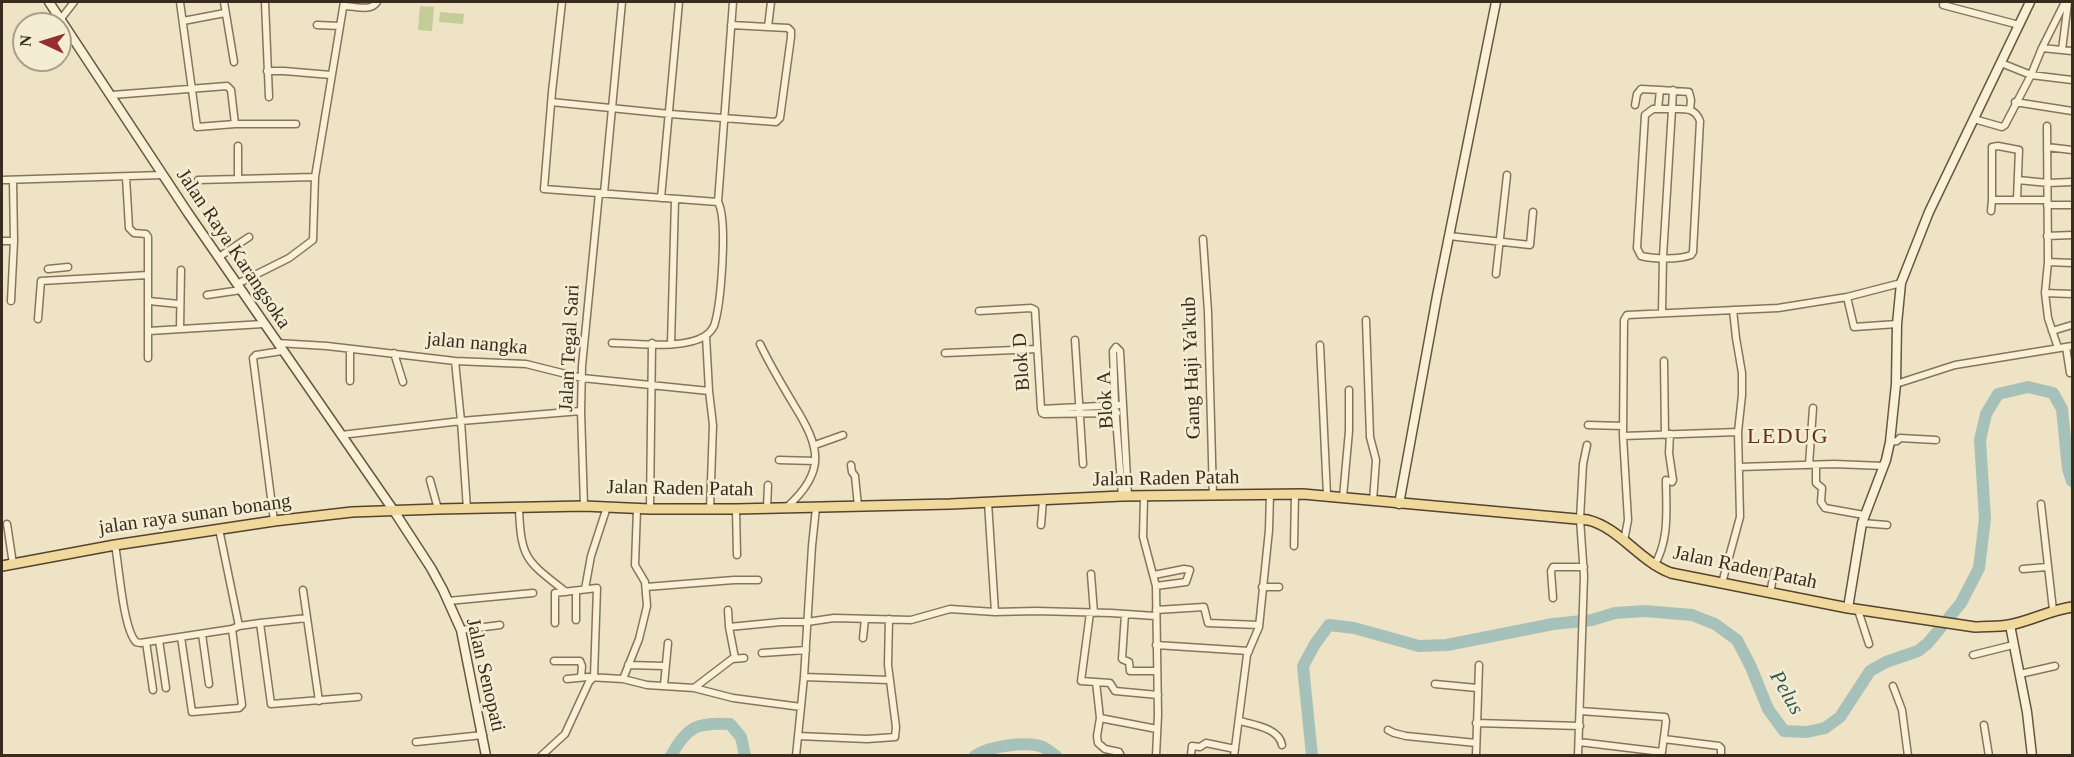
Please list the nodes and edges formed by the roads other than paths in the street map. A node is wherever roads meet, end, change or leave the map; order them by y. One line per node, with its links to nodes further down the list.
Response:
1 (180, 2): 16 (street)
2 (224, 2): 15 (street)
3 (265, 2): 30 (street)
4 (377, 2): 13 (street)
5 (562, 2): 37 (street)
6 (622, 2): 40 (street, Jalan Tegal Sari)
7 (679, 2): 45 (street)
8 (733, 2): 18 (street)
9 (771, 2): 21 (street)
10 (1496, 2): 76 (street)
11 (2030, 2): 19 (street)
12 (2066, 2): 23 (street); 24 (street)
13 (344, 4): 20 (street)
14 (1943, 4): 19 (street)
15 (225, 13): 16 (street); 26 (street)
16 (183, 21): 32 (street)
17 (317, 24): 20 (street)
18 (731, 25): 21 (street); 46 (street)
19 (2019, 25): 27 (street)
20 (340, 26): 28 (street)
21 (768, 27): 46 (street)
22 (72, 37): 35 (street, Jalan Raya Karangsoka)
23 (2042, 48): 24 (street); 29 (street)
24 (2062, 50): 25 (street)
25 (2073, 51)
26 (234, 62)
27 (2001, 63): 29 (street); 47 (street)
28 (331, 75): 30 (street); 57 (street)
29 (2031, 75): 31 (street); 38 (street)
30 (268, 77): 36 (street)
31 (2073, 80)
32 (192, 90): 35 (street); 48 (street); 48 (street)
33 (1660, 90): 34 (street); 39 (street); 41 (street)
34 (1673, 90): 42 (street); 43 (street)
35 (112, 95): 55 (street, Jalan Raya Karangsoka)
36 (269, 97)
37 (551, 102): 40 (street); 65 (street)
38 (2015, 102): 44 (street); 47 (street)
39 (1635, 105)
40 (610, 108): 45 (street); 65 (street, Jalan Tegal Sari)
41 (1658, 109): 42 (street); 84 (street)
42 (1672, 109): 43 (street); 84 (street)
43 (1690, 110): 84 (street)
44 (2073, 111)
45 (669, 114): 46 (street); 66 (street)
46 (725, 118): 70 (street)
47 (1974, 119): 94 (street)
48 (235, 124): 49 (street)
49 (296, 124)
50 (2047, 126): 52 (street)
51 (238, 146): 58 (street)
52 (2047, 147): 53 (street); 64 (street)
53 (2072, 149)
54 (1507, 175): 82 (street)
55 (163, 176): 56 (street); 83 (street, Jalan Raya Karangsoka)
56 (126, 177): 62 (street); 92 (street)
57 (315, 177): 58 (street); 95 (street)
58 (238, 178): 60 (street)
59 (2, 180): 62 (street)
60 (198, 180)
61 (2018, 180): 64 (street); 67 (street); 69 (street)
62 (14, 181): 81 (street)
63 (2073, 182): 64 (street)
64 (2048, 183): 71 (street)
65 (602, 193): 66 (street); 132 (street, Jalan Tegal Sari)
66 (661, 198): 68 (street)
67 (2017, 199): 69 (street); 71 (street)
68 (675, 200): 70 (street); 118 (street)
69 (1992, 200): 73 (street)
70 (718, 202): 114 (street)
71 (2047, 202): 72 (street); 77 (street)
72 (2073, 205)
73 (1991, 211)
74 (1533, 212): 82 (street)
75 (2073, 235): 77 (street)
76 (1449, 236): 82 (street); 176 (street)
77 (2047, 236): 85 (street)
78 (249, 237): 83 (street)
79 (1203, 239): 169 (street, Gang Haji Ya'kub)
80 (2, 241): 81 (street)
81 (14, 241): 100 (street)
82 (1499, 242): 91 (street)
83 (219, 256): 95 (street, Jalan Raya Karangsoka)
84 (1663, 257): 105 (street)
85 (2048, 262): 86 (street); 96 (street)
86 (2073, 263)
87 (68, 267): 88 (street)
88 (60, 268): 89 (street); 93 (street)
89 (48, 269)
90 (181, 270): 102 (street)
91 (1496, 274)
92 (148, 275): 93 (street); 101 (street)
93 (60, 280): 106 (street)
94 (1901, 283): 99 (street); 109 (street)
95 (239, 287): 98 (street); 108 (street, Jalan Raya Karangsoka)
96 (2045, 293): 97 (street); 113 (street)
97 (2073, 294)
98 (207, 295)
99 (1847, 297): 103 (street); 109 (street)
100 (11, 301)
101 (149, 301): 102 (street); 112 (street)
102 (179, 304): 111 (street)
103 (1733, 310): 105 (street); 146 (street)
104 (978, 311): 125 (street, Blok D)
105 (1662, 313): 145 (street)
106 (38, 319)
107 (1366, 320): 172 (street)
108 (263, 324): 111 (street); 122 (street, Jalan Raya Karangsoka)
109 (1897, 324): 135 (street)
110 (2073, 325): 113 (street)
111 (180, 329): 112 (street)
112 (149, 331): 128 (street)
113 (2052, 332): 123 (street)
114 (706, 336): 118 (street); 138 (street)
115 (1075, 340): 142 (street)
116 (612, 343): 117 (street)
117 (652, 343): 118 (street); 136 (street)
118 (671, 344)
119 (760, 344): 153 (street)
120 (1320, 345): 166 (street)
121 (2069, 346): 123 (street); 131 (street)
122 (280, 347): 124 (street, jalan nangka); 148 (street, Jalan Raya Karangsoka); 192 (street, jalan nangka)
123 (2058, 348): 135 (street)
124 (350, 349): 126 (street, jalan nangka); 133 (street)
125 (1037, 349): 127 (street); 142 (street, Blok D)
126 (394, 353): 129 (street, jalan nangka); 134 (street)
127 (945, 353)
128 (148, 358)
129 (455, 361): 132 (street, jalan nangka); 143 (street)
130 (1664, 361): 147 (street)
131 (2070, 373)
132 (582, 378): 136 (street, jalan nangka); 141 (street, Jalan Tegal Sari)
133 (350, 381)
134 (403, 382)
135 (1896, 384): 152 (street)
136 (652, 385): 138 (street, jalan nangka); 178 (street)
137 (1348, 390): 170 (street)
138 (709, 391): 175 (street)
139 (1814, 408): 159 (street)
140 (1119, 409): 140 (street, Blok A); 142 (street); 167 (street, Blok A)
141 (581, 411): 143 (street); 179 (street, Jalan Tegal Sari)
142 (1079, 411): 157 (street)
143 (461, 421): 148 (street); 185 (street)
144 (1588, 425): 145 (street)
145 (1623, 426): 150 (street)
146 (1738, 432): 147 (street); 161 (street)
147 (1667, 434): 150 (street); 203 (street)
148 (341, 435): 189 (street, Jalan Raya Karangsoka)
149 (843, 435): 153 (street)
150 (1623, 436): 197 (street)
151 (1936, 440): 152 (street)
152 (1890, 442): 160 (street)
153 (815, 445): 156 (street)
154 (1587, 445): 190 (street)
155 (779, 460): 156 (street)
156 (812, 460): 182 (street)
157 (1083, 464)
158 (851, 465): 180 (street)
159 (1813, 465): 160 (street); 161 (street); 191 (street)
160 (1884, 466): 191 (street)
161 (1738, 467): 211 (street)
162 (430, 480): 184 (street)
163 (768, 485): 174 (street)
164 (1270, 494): 165 (main road, Jalan Raden Patah); 169 (main road, Jalan Raden Patah); 214 (street)
165 (1295, 494): 166 (main road, Jalan Raden Patah); 199 (street)
166 (1327, 495): 170 (main road, Jalan Raden Patah)
167 (1125, 496): 168 (main road, Jalan Raden Patah); 171 (main road, Jalan Raden Patah)
168 (1144, 496): 169 (main road, Jalan Raden Patah); 209 (street)
169 (1213, 496)
170 (1343, 497): 172 (main road, Jalan Raden Patah)
171 (1043, 500): 173 (main road, Jalan Raden Patah); 194 (street)
172 (1373, 501): 176 (main road, Jalan Raden Patah)
173 (988, 502): 180 (main road, Jalan Raden Patah); 228 (street)
174 (767, 503): 182 (main road, Jalan Raden Patah); 188 (main road, Jalan Raden Patah)
175 (710, 504): 178 (main road, Jalan Raden Patah); 188 (main road, Jalan Raden Patah)
176 (1400, 504): 190 (main road, Jalan Raden Patah)
177 (2042, 504): 205 (street)
178 (650, 505): 187 (main road, Jalan Raden Patah)
179 (584, 506): 181 (main road, Jalan Raden Patah); 186 (main road, Jalan Raden Patah)
180 (858, 506): 183 (main road, Jalan Raden Patah)
181 (607, 507): 187 (main road, Jalan Raden Patah); 216 (street)
182 (787, 507): 183 (main road, Jalan Raden Patah)
183 (816, 507): 236 (street)
184 (438, 509): 185 (main road, Jalan Raden Patah); 189 (main road, Jalan Raden Patah)
185 (467, 509): 186 (main road, Jalan Raden Patah)
186 (519, 509): 218 (street)
187 (637, 509): 213 (street)
188 (736, 509): 200 (street)
189 (394, 511): 192 (main road, jalan raya sunan bonang); 223 (street, Jalan Senopati)
190 (1580, 519): 197 (main road, Jalan Raden Patah); 204 (street)
191 (1863, 519): 195 (street); 225 (street)
192 (274, 521): 196 (main road, jalan raya sunan bonang)
193 (7, 524): 201 (street)
194 (1041, 525)
195 (1887, 525)
196 (219, 529): 198 (main road, jalan raya sunan bonang); 242 (street)
197 (1624, 541): 203 (main road, Jalan Raden Patah)
198 (116, 544): 201 (main road, jalan raya sunan bonang); 249 (street)
199 (1294, 546)
200 (737, 555)
201 (13, 564): 202 (main road, jalan raya sunan bonang)
202 (2, 566)
203 (1654, 566): 211 (main road, Jalan Raden Patah)
204 (1584, 567): 222 (street); 285 (street)
205 (2047, 567): 206 (street); 227 (street)
206 (2023, 569)
207 (1774, 572): 221 (street)
208 (1091, 574): 229 (street)
209 (1154, 574): 212 (street); 212 (street)
210 (758, 580): 213 (street)
211 (1722, 583): 221 (main road, Jalan Raden Patah)
212 (1156, 586): 230 (street)
213 (646, 587): 261 (street)
214 (1262, 587): 215 (street); 240 (street)
215 (1279, 587)
216 (585, 589): 219 (street); 267 (street)
217 (303, 590): 232 (street)
218 (567, 592): 219 (street); 238 (street)
219 (576, 592): 235 (street)
220 (533, 593): 223 (street)
221 (1770, 594): 225 (main road, Jalan Raden Patah)
222 (1553, 598)
223 (448, 601): 244 (street, Jalan Senopati)
224 (2073, 607): 227 (main road, Jalan Raden Patah)
225 (1853, 609): 241 (main road, Jalan Raden Patah); 251 (street)
226 (728, 610): 243 (street)
227 (2053, 610): 241 (main road, Jalan Raden Patah)
228 (995, 612): 229 (street); 234 (street)
229 (1092, 613): 231 (street); 272 (street)
230 (1156, 613): 231 (street); 240 (street); 252 (street)
231 (1125, 614): 265 (street)
232 (307, 618): 237 (street); 283 (street)
233 (865, 619): 234 (street); 236 (street); 247 (street)
234 (889, 619): 271 (street)
235 (576, 620)
236 (807, 622): 243 (street); 254 (street)
237 (260, 623): 242 (street); 283 (street)
238 (555, 623)
239 (500, 625): 244 (street)
240 (1259, 625): 255 (street)
241 (2010, 625): 253 (street)
242 (236, 627): 245 (street); 246 (street)
243 (729, 627): 259 (street)
244 (461, 630): 293 (street, Jalan Senopati)
245 (202, 634): 246 (street); 273 (street)
246 (181, 637): 248 (street)
247 (863, 638)
248 (159, 640): 249 (street); 277 (street)
249 (146, 642): 280 (street)
250 (668, 643): 263 (street)
251 (1869, 644)
252 (1156, 645): 255 (street); 265 (street)
253 (2013, 645): 257 (street); 266 (street)
254 (806, 650): 256 (street); 268 (street)
255 (1249, 651): 287 (street)
256 (762, 653)
257 (1974, 655)
258 (744, 657): 259 (street)
259 (735, 658): 278 (street)
260 (554, 661): 267 (street)
261 (628, 665): 263 (street); 270 (street)
262 (1479, 665): 279 (street)
263 (664, 666): 275 (street)
264 (2055, 666): 266 (street)
265 (1157, 671): 281 (street)
266 (2020, 674): 313 (street)
267 (587, 677): 269 (street); 270 (street); 304 (street)
268 (804, 677): 271 (street); 284 (street)
269 (567, 679)
270 (623, 680): 275 (street)
271 (890, 680): 294 (street)
272 (1096, 682): 281 (street); 286 (street)
273 (209, 684)
274 (1435, 684): 279 (street)
275 (664, 685): 278 (street)
276 (1893, 686): 311 (street)
277 (166, 688)
278 (694, 688): 284 (street)
279 (1477, 688): 288 (street)
280 (153, 690)
281 (1158, 695): 291 (street)
282 (358, 697): 283 (street)
283 (319, 700)
284 (801, 707): 294 (street)
285 (1580, 711): 290 (street); 295 (street)
286 (1100, 718): 291 (street); 306 (street)
287 (1239, 721): 299 (street); 300 (street)
288 (1476, 723): 290 (street); 298 (street)
289 (1984, 725): 312 (street)
290 (1580, 726): 297 (street)
291 (1157, 729): 307 (street)
292 (1388, 730): 298 (street)
293 (483, 735): 296 (street); 303 (street, Jalan Senopati)
294 (798, 736): 305 (street)
295 (1664, 739): 302 (street); 310 (street)
296 (416, 742)
297 (1579, 742): 302 (street); 309 (street)
298 (1476, 743): 308 (street)
299 (1282, 745)
300 (1234, 752): 301 (street)
301 (1191, 754)
302 (1662, 754)
303 (486, 756)
304 (541, 756)
305 (796, 756)
306 (1121, 756)
307 (1156, 756)
308 (1476, 756)
309 (1578, 756)
310 (1721, 756)
311 (1908, 756)
312 (1989, 756)
313 (2032, 756)

